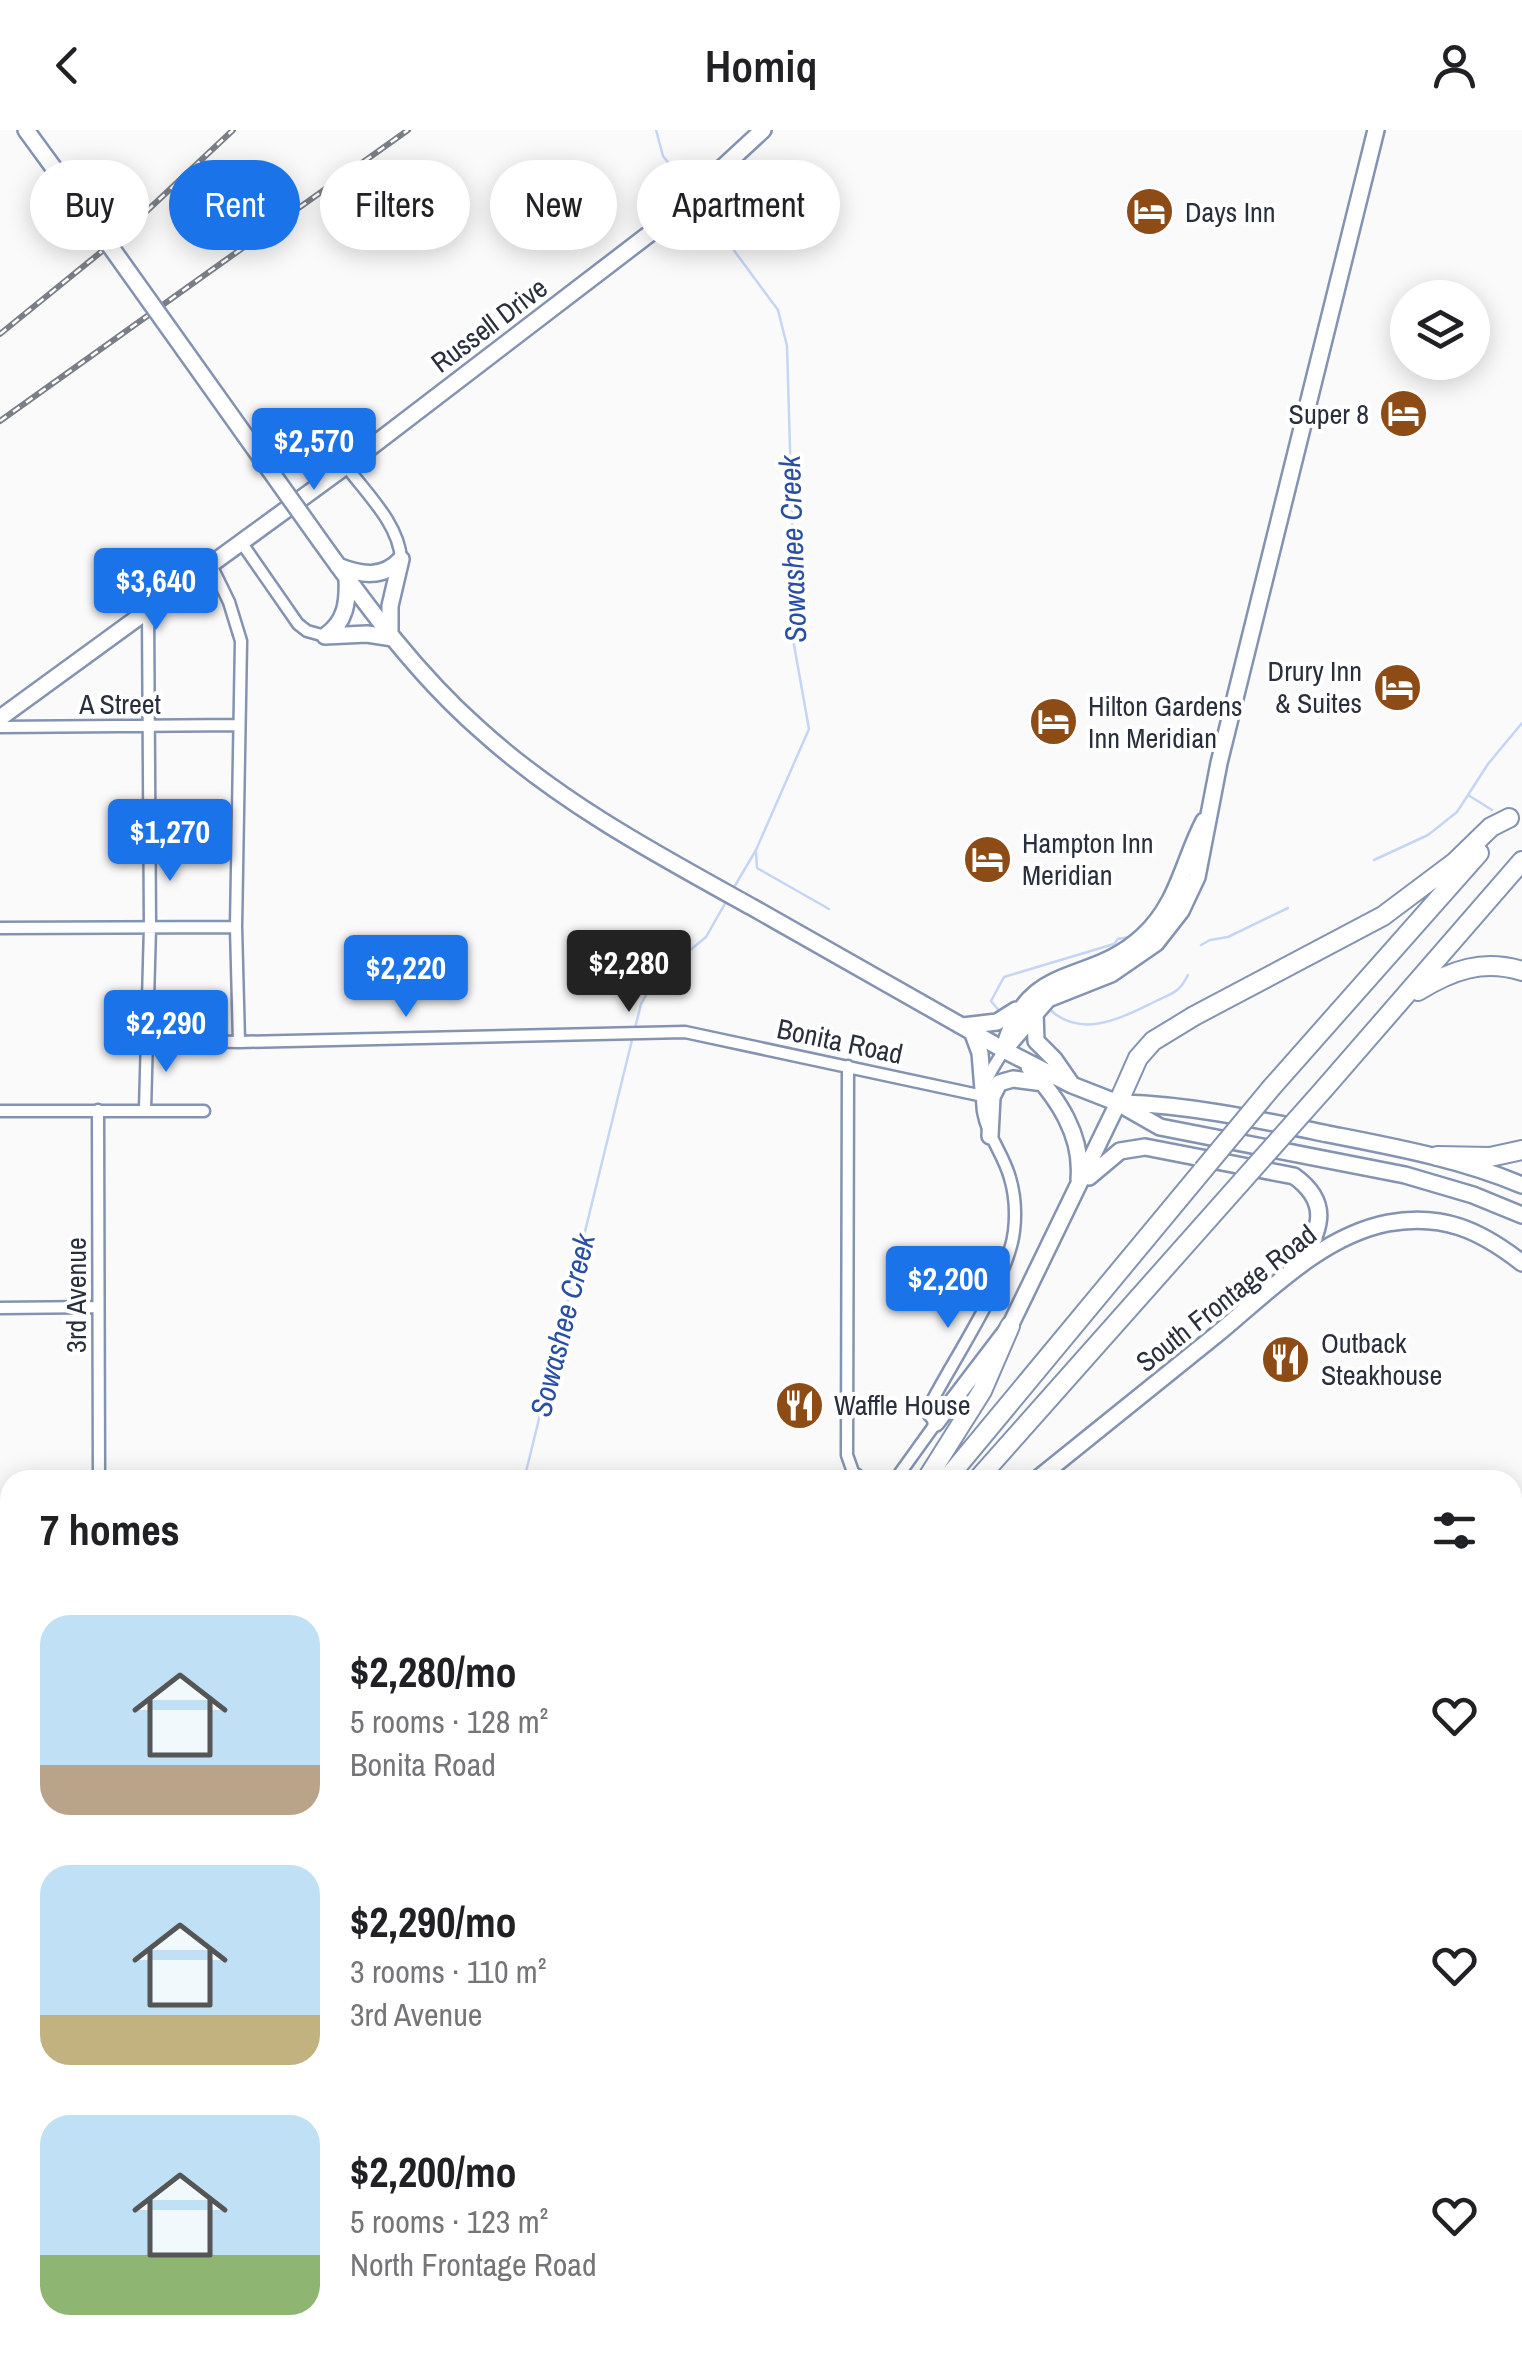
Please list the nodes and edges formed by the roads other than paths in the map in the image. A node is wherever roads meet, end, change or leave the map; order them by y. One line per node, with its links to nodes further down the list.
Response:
1 (26, 130): 8 (main road, bridge)
2 (762, 130): 4 (main road, Russell Drive)
3 (1376, 130): 23 (main road)
4 (346, 466): 5 (main road, Russell Drive); 6 (street)
5 (240, 542): 7 (main road, Russell Drive); 10 (street)
6 (402, 559): 8 (main road); 11 (main road)
7 (211, 565): 9 (main road, Russell Drive); 13 (street)
8 (343, 572): 10 (main road); 11 (main road)
9 (148, 611): 12 (main road, Russell Drive); 15 (street)
10 (325, 636): 11 (main road)
11 (392, 637): 24 (main road)
12 (0, 718)
13 (240, 725): 15 (street, A Street); 18 (street)
14 (0, 727): 15 (street, A Street)
15 (148, 727): 19 (street)
16 (1516, 811): 33 (highway); 54 (highway, bridge)
17 (1522, 860): 22 (highway)
18 (236, 926): 19 (street); 26 (street)
19 (150, 927): 20 (street); 25 (street)
20 (0, 928)
21 (1522, 971): 22 (highway)
22 (1405, 1000): 55 (highway, bridge)
23 (1029, 1008): 24 (main road); 27 (main road); 31 (main road)
24 (967, 1029): 27 (main road); 32 (main road)
25 (147, 1040): 26 (street, Bonita Road); 35 (street)
26 (238, 1042): 29 (street, Bonita Road)
27 (1004, 1050): 28 (main road); 32 (street)
28 (1023, 1060): 30 (main road); 31 (main road)
29 (848, 1066): 32 (street, Bonita Road); 51 (street)
30 (1044, 1084): 31 (main road); 38 (main road); 42 (main road)
31 (1078, 1088): 33 (main road)
32 (983, 1093): 38 (street)
33 (1118, 1103): 40 (main road); 42 (main road); 43 (main road)
34 (98, 1110): 35 (street); 37 (street); 47 (street, 3rd Avenue)
35 (146, 1110): 36 (street)
36 (204, 1110)
37 (0, 1112)
38 (990, 1136): 49 (street)
39 (1522, 1150): 40 (highway)
40 (1437, 1156): 41 (main road)
41 (1522, 1185)
42 (1078, 1188): 45 (main road); 48 (main road)
43 (1522, 1215)
44 (1522, 1263): 45 (main road, South Frontage Road)
45 (1298, 1269): 56 (main road, South Frontage Road)
46 (0, 1308): 47 (street)
47 (98, 1308): 50 (street, 3rd Avenue)
48 (1010, 1326): 49 (main road); 53 (highway)
49 (936, 1422): 52 (street)
50 (99, 1470)
51 (852, 1470)
52 (902, 1470)
53 (932, 1470)
54 (954, 1470)
55 (986, 1470)
56 (1048, 1470)

